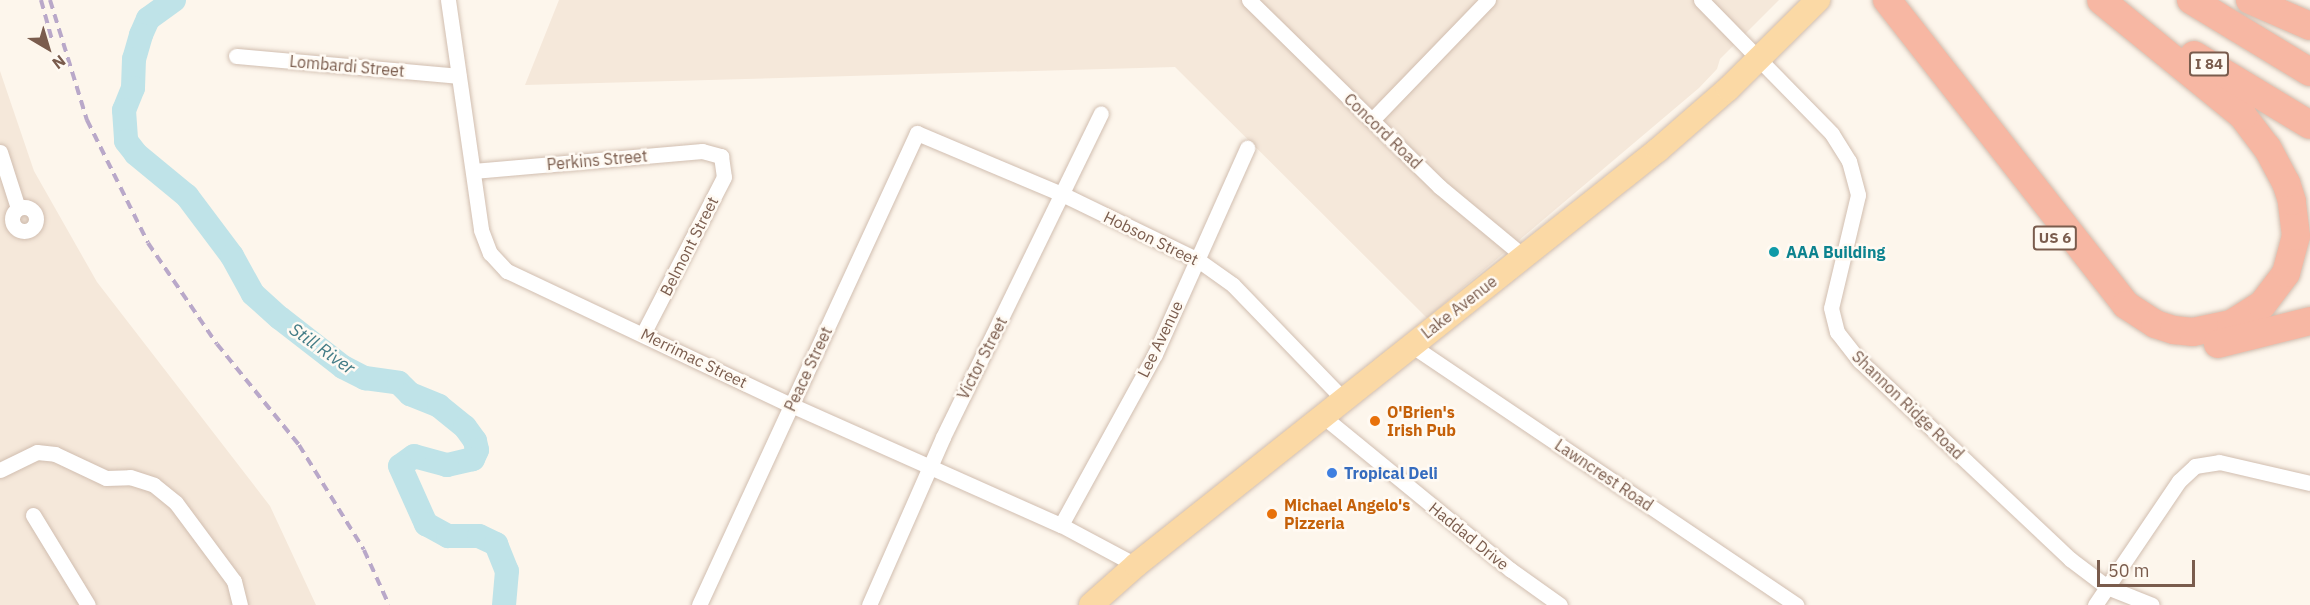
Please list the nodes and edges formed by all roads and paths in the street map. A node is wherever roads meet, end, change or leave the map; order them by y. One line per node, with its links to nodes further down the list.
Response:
1 (448, 0): 16 (street, Merrimac Street)
2 (1249, 0): 18 (street, Concord Road)
3 (1488, 0): 18 (street)
4 (1701, 0): 14 (street, Shannon Ridge Road)
5 (1818, 0): 14 (main road, Lake Avenue)
6 (1870, 0): 29 (highway, US 6)
7 (1887, 0): 8 (highway)
8 (2101, 0)
9 (2109, 0): 19 (highway, I 84)
10 (2191, 0): 15 (highway, I 84)
11 (2250, 0): 12 (highway)
12 (2310, 26)
13 (237, 56): 16 (street, Lombardi Street)
14 (1761, 58): 27 (main road, Lake Avenue); 41 (street, Shannon Ridge Road)
15 (2310, 72)
16 (458, 76): 24 (street, Merrimac Street)
17 (1101, 113): 25 (street, Victor Street)
18 (1372, 120): 27 (street, Concord Road)
19 (2310, 125)
20 (917, 134): 25 (street, Hobson Street); 33 (street, Peace Street)
21 (1247, 148): 28 (street, Lee Avenue)
22 (0, 152): 26 (street)
23 (721, 156): 24 (street, Perkins Street); 30 (street, Belmont Street)
24 (473, 171): 30 (street, Merrimac Street)
25 (1064, 195): 28 (street, Hobson Street); 35 (street, Victor Street)
26 (18, 208)
27 (1523, 256): 31 (main road, Lake Avenue)
28 (1198, 260): 32 (street, Hobson Street); 39 (street, Lee Avenue)
29 (2310, 321)
30 (644, 334): 33 (street, Merrimac Street)
31 (1411, 345): 32 (main road, Lake Avenue); 48 (street, Lawncrest Road)
32 (1345, 401): 34 (main road, Lake Avenue)
33 (791, 405): 35 (street, Merrimac Street); 44 (street, Peace Street)
34 (1325, 418): 40 (main road, Lake Avenue); 47 (street, Haddad Drive)
35 (933, 465): 39 (street, Merrimac Street); 45 (street, Victor Street)
36 (0, 470): 43 (street)
37 (2310, 483): 41 (street)
38 (33, 514): 42 (street)
39 (1061, 525): 40 (street, Merrimac Street)
40 (1136, 565): 46 (main road, Lake Avenue)
41 (2107, 587): 49 (street); 50 (street, Shannon Ridge Road)
42 (88, 605)
43 (240, 605)
44 (699, 605)
45 (869, 605)
46 (1091, 605)
47 (1560, 605)
48 (1797, 605)
49 (2095, 605)
50 (2152, 605)

